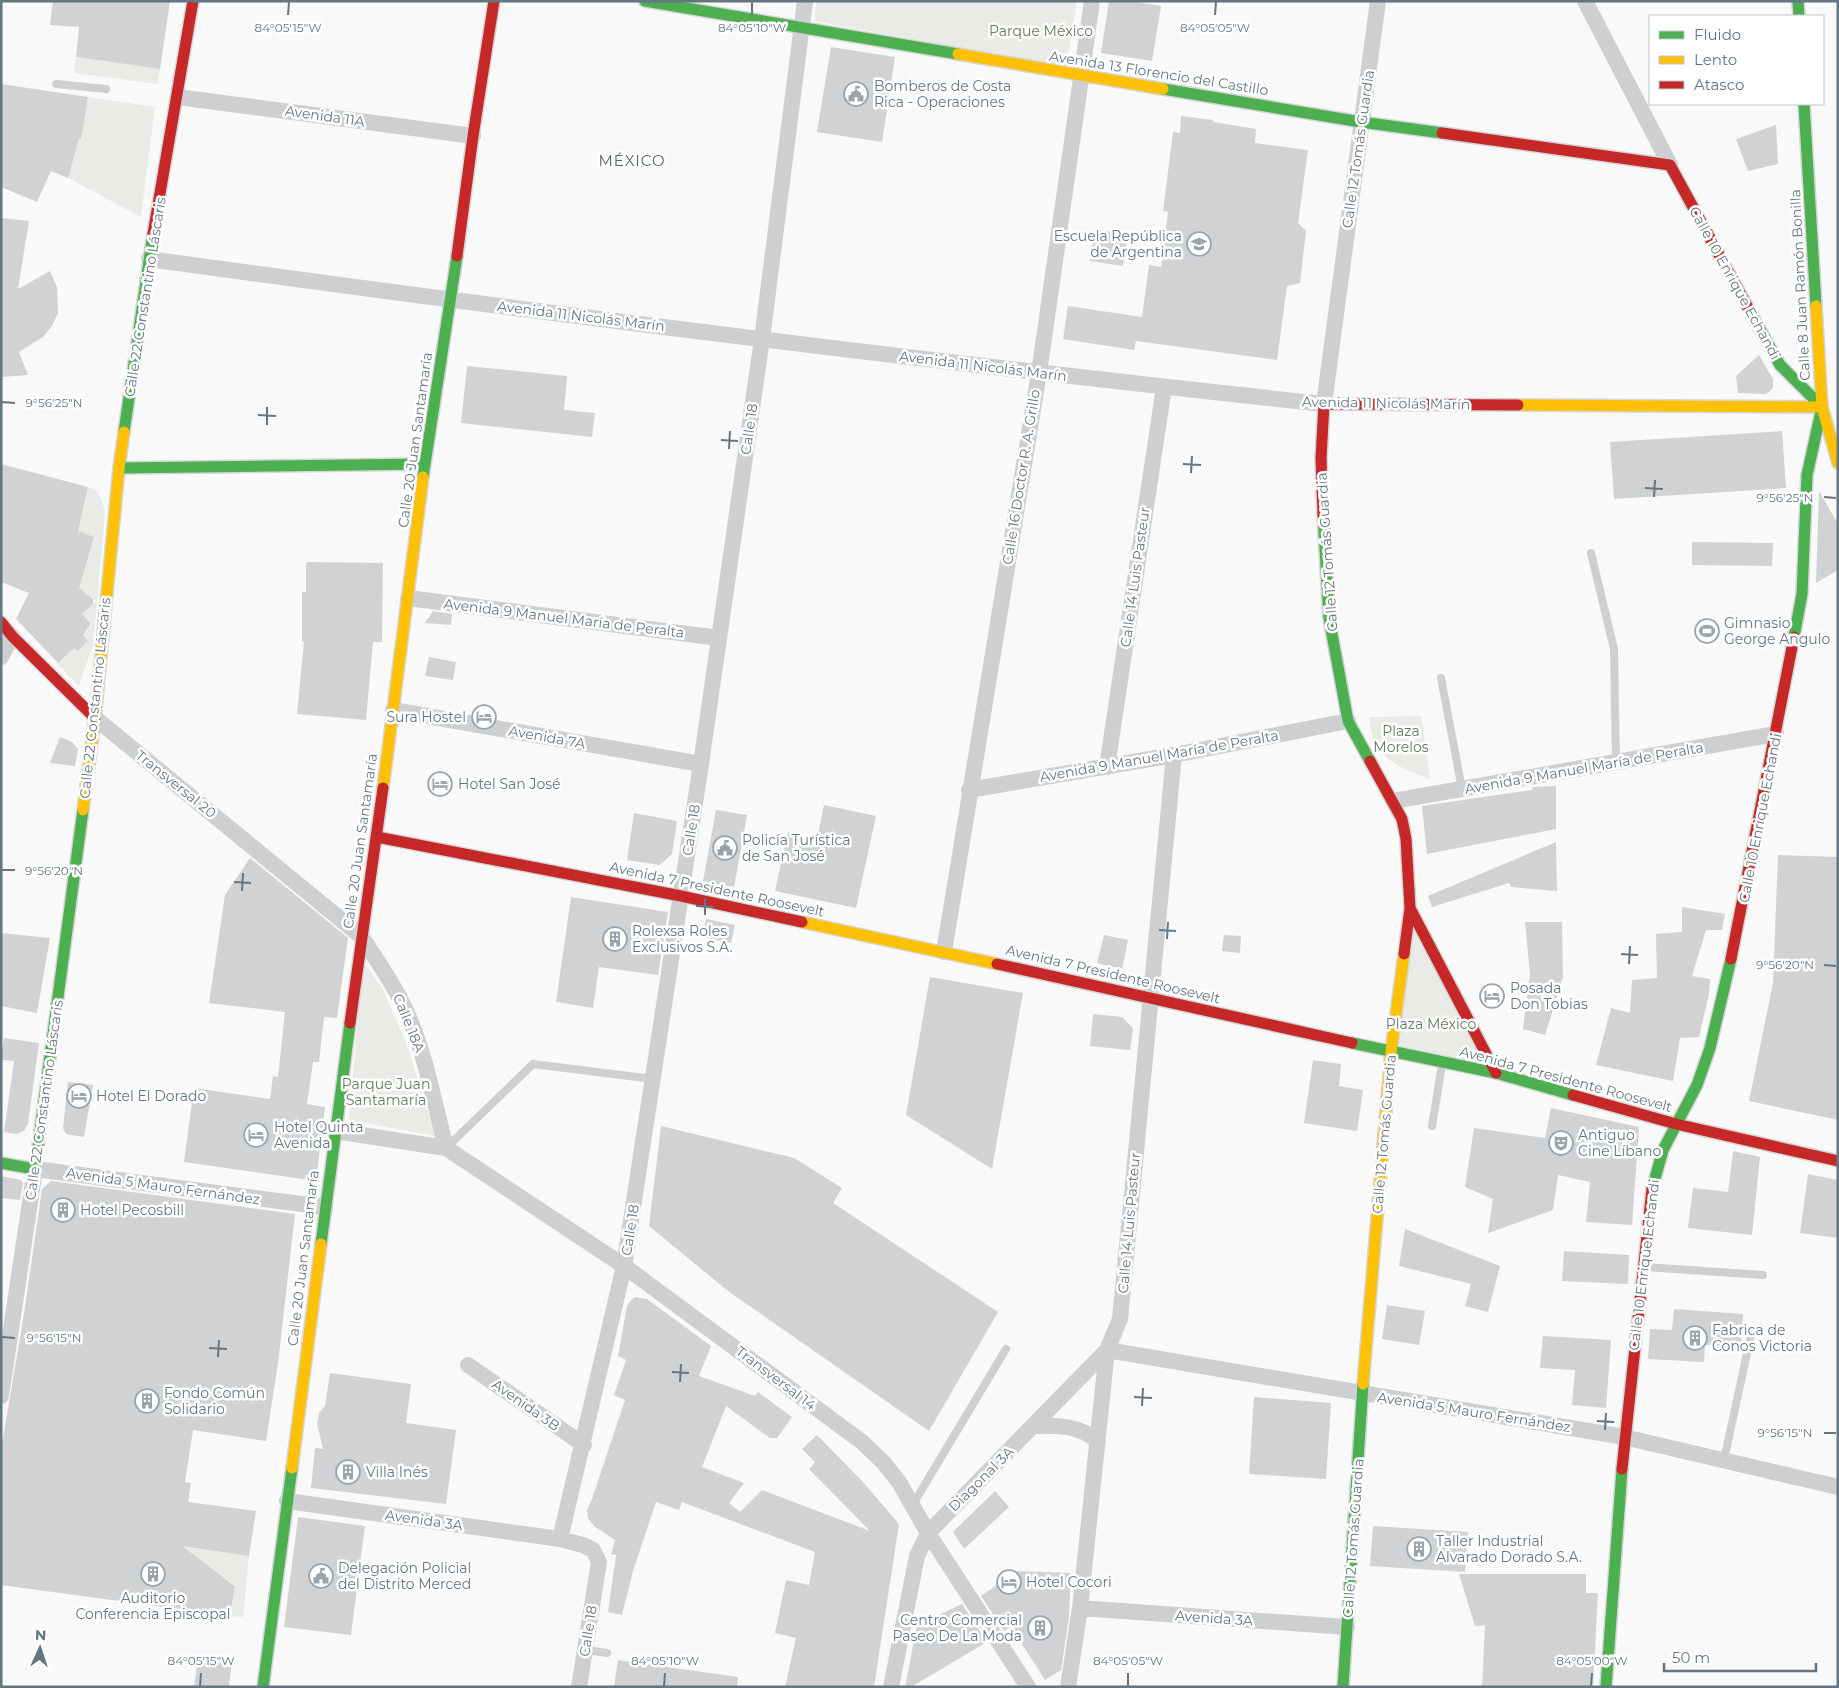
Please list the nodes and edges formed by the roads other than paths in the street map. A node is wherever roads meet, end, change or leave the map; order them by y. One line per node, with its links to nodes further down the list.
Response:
1 (193, 1): 14 (street, Calle 22 Constantino Láscaris)
2 (494, 1): 17 (street, Calle 20 Juan Santamaría)
3 (645, 1): 10 (street, Avenida 13 Florencio del Castillo)
4 (805, 1): 10 (street, Calle 18)
5 (1092, 1): 11 (street, Calle 16 Doctor R. A. Grillo)
6 (1378, 1): 16 (street, Calle 12 Tomás Guardia)
7 (1585, 1): 18 (street, Calle 10 Enrique Echandi)
8 (1798, 1): 9 (street)
9 (1799, 15)
10 (802, 28): 11 (street, Avenida 13 Florencio del Castillo); 21 (street, Calle 18)
11 (1080, 75): 16 (street, Avenida 13 Florencio del Castillo); 22 (street, Calle 16 Doctor R. A. Grillo)
12 (56, 84): 13 (lane)
13 (106, 90)
14 (178, 96): 17 (street, Avenida 11A); 19 (street, Calle 22 Constantino Láscaris)
15 (1804, 105): 25 (street, Calle 8 Juan Ramón Bonilla)
16 (1361, 122): 18 (street, Avenida 13 Florencio del Castillo); 24 (street, Calle 12 Tomás Guardia)
17 (473, 136): 20 (street, Calle 20 Juan Santamaría)
18 (1670, 165): 25 (street, Calle 10 Enrique Echandi)
19 (149, 259): 20 (street, Avenida 11 Nicolás Marín); 28 (street, Calle 22 Constantino Láscaris)
20 (451, 300): 21 (street, Avenida 11 Nicolás Marín); 27 (street, Calle 20 Juan Santamaría)
21 (762, 339): 22 (street, Avenida 11 Nicolás Marín); 33 (street, Calle 18)
22 (1039, 373): 23 (street, Avenida 11 Nicolás Marín); 45 (street, Calle 16 Doctor R. A. Grillo)
23 (1164, 387): 24 (street, Avenida 11 Nicolás Marín); 43 (street, Calle 14 Luis Pasteur)
24 (1324, 404): 25 (street, Avenida 11 Nicolás Marín); 38 (street, Calle 12 Tomás Guardia)
25 (1822, 407): 26 (street, Calle 8 Juan Ramón Bonilla); 39 (street, Calle 10 Enrique Echandi)
26 (1838, 463)
27 (425, 464): 28 (street); 30 (street, Calle 20 Juan Santamaría)
28 (119, 468): 37 (street, Calle 22 Constantino Láscaris)
29 (1590, 553): 41 (lane)
30 (408, 598): 33 (street, Avenida 9 Manuel María de Peralta); 36 (street, Calle 20 Juan Santamaría)
31 (1, 622): 32 (street, Transversal 20)
32 (12, 636): 34 (street); 37 (street, Transversal 20)
33 (719, 638): 42 (street, Calle 18)
34 (1, 657)
35 (1441, 678): 44 (lane)
36 (394, 710): 42 (street, Avenida 7A); 47 (street, Calle 20 Juan Santamaría)
37 (95, 718): 50 (street, Transversal 20); 63 (street, Calle 22 Constantino Láscaris)
38 (1348, 721): 40 (street, Avenida 9 Manuel María de Peralta); 46 (street, Calle 12 Tomás Guardia)
39 (1776, 734): 41 (street, Avenida 9 Manuel María de Peralta); 57 (street, Calle 10 Enrique Echandi)
40 (1174, 755): 43 (street, Avenida 9 Manuel María de Peralta); 52 (street, Calle 14 Luis Pasteur)
41 (1616, 762): 44 (street, Avenida 9 Manuel María de Peralta)
42 (701, 764): 48 (street, Calle 18)
43 (1107, 766): 45 (street, Avenida 9 Manuel María de Peralta)
44 (1462, 789): 46 (street, Avenida 9 Manuel María de Peralta)
45 (970, 790): 51 (street, Calle 16 Doctor R. A. Grillo)
46 (1393, 801): 49 (street, Calle 12 Tomás Guardia)
47 (377, 837): 48 (street, Avenida 7 Presidente Roosevelt); 50 (street, Calle 20 Juan Santamaría)
48 (680, 896): 51 (street, Avenida 7 Presidente Roosevelt); 56 (street, Calle 18)
49 (1410, 908): 53 (street, Calle 12 Tomás Guardia); 55 (street)
50 (361, 936): 59 (street, Calle 20 Juan Santamaría); 60 (street, Calle 18A)
51 (944, 952): 52 (street, Avenida 7 Presidente Roosevelt)
52 (1150, 998): 53 (street, Avenida 7 Presidente Roosevelt); 70 (street, Calle 14 Luis Pasteur)
53 (1391, 1052): 54 (street, Avenida 7 Presidente Roosevelt); 72 (street, Calle 12 Tomás Guardia)
54 (1443, 1063): 55 (street, Avenida 7 Presidente Roosevelt); 58 (lane)
55 (1496, 1074): 57 (street, Avenida 7 Presidente Roosevelt)
56 (653, 1079): 60 (lane); 65 (street, Calle 18)
57 (1676, 1124): 61 (street, Avenida 7 Presidente Roosevelt); 66 (street, Calle 10 Enrique Echandi)
58 (1432, 1126)
59 (335, 1131): 60 (street); 64 (street, Calle 20 Juan Santamaría)
60 (446, 1148): 65 (street, Transversal 14)
61 (1838, 1161)
62 (1, 1163): 63 (street, Avenida 5 Mauro Fernández)
63 (35, 1169): 64 (street, Avenida 5 Mauro Fernández); 73 (street, Calle 22 Constantino Láscaris)
64 (325, 1207): 80 (street, Calle 20 Juan Santamaría)
65 (624, 1266): 77 (street, Calle 18); 81 (street, Transversal 14)
66 (1643, 1266): 67 (lane); 75 (street, Calle 10 Enrique Echandi)
67 (1763, 1275)
68 (1752, 1330): 78 (lane)
69 (1006, 1349): 81 (lane)
70 (1107, 1350): 72 (street, Avenida 5 Mauro Fernández); 74 (street, Diagonal 3A); 76 (street, Calle 14 Luis Pasteur)
71 (468, 1365): 77 (street, Avenida 3B)
72 (1362, 1394): 75 (street, Avenida 5 Mauro Fernández); 85 (street, Calle 12 Tomás Guardia)
73 (1, 1396)
74 (1034, 1426): 76 (street); 82 (street, Diagonal 3A)
75 (1624, 1437): 78 (street, Avenida 5 Mauro Fernández); 94 (street, Calle 10 Enrique Echandi)
76 (1098, 1442): 84 (street, Calle 14 Luis Pasteur)
77 (584, 1445): 83 (street, Calle 18)
78 (1724, 1460): 79 (street, Avenida 5 Mauro Fernández)
79 (1838, 1487)
80 (287, 1501): 83 (street, Avenida 3A); 88 (street, Calle 20 Juan Santamaría)
81 (912, 1506): 82 (street, Transversal 14)
82 (928, 1533): 90 (street); 91 (street, Transversal 14)
83 (560, 1539): 86 (street, Calle 18)
84 (1080, 1608): 85 (street, Avenida 3A); 92 (street, Calle 14 Luis Pasteur)
85 (1347, 1627): 93 (street, Calle 12 Tomás Guardia)
86 (586, 1650): 87 (lane); 89 (street, Calle 18)
87 (607, 1653)
88 (263, 1687)
89 (579, 1687)
90 (891, 1687)
91 (1028, 1687)
92 (1068, 1687)
93 (1342, 1687)
94 (1606, 1687)

